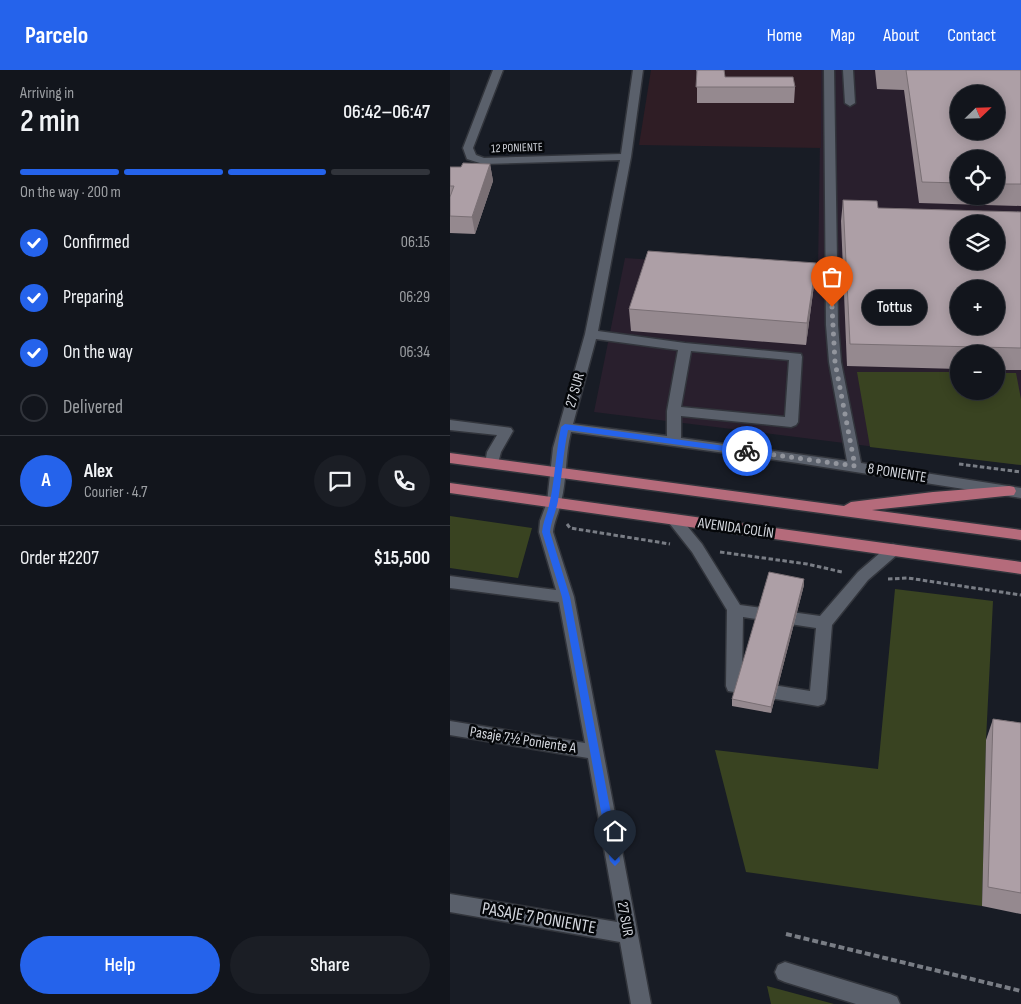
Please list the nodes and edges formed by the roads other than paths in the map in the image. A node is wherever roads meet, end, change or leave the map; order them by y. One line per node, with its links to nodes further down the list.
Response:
1 (498, 70): 6 (street, 12 PONIENTE)
2 (638, 70): 6 (street, 27 SUR)
3 (828, 70): 15 (street)
4 (848, 70): 5 (street)
5 (850, 103)
6 (626, 157): 7 (street, 27 SUR)
7 (591, 334): 8 (street); 11 (street, 27 SUR)
8 (685, 347): 9 (street); 9 (street)
9 (674, 411): 12 (street)
10 (450, 425): 14 (street)
11 (565, 427): 12 (street, 8 PONIENTE); 16 (street, 27 SUR)
12 (674, 442): 15 (street, 8 PONIENTE)
13 (450, 458): 14 (main road, AVENIDA COLÍN)
14 (492, 464): 16 (main road, AVENIDA COLÍN)
15 (855, 466): 18 (street, 8 PONIENTE)
16 (557, 473): 19 (street, 27 SUR); 20 (main road, AVENIDA COLÍN)
17 (450, 488): 19 (main road, AVENIDA COLÍN)
18 (1015, 492): 20 (main road)
19 (554, 502): 21 (main road, AVENIDA COLÍN); 26 (street, 27 SUR)
20 (830, 510): 22 (main road, AVENIDA COLÍN)
21 (673, 519): 23 (main road, AVENIDA COLÍN); 27 (street)
22 (1021, 536)
23 (893, 550): 24 (main road, AVENIDA COLÍN); 28 (street)
24 (1021, 568)
25 (450, 582): 26 (street)
26 (566, 597): 30 (street, 27 SUR)
27 (735, 610): 28 (street); 28 (street)
28 (824, 622)
29 (450, 728): 30 (street, Pasaje 7½ Poniente A)
30 (596, 752): 32 (street, 27 SUR)
31 (450, 902): 32 (street, PASAJE 7 PONIENTE)
32 (628, 934): 34 (street, 27 SUR)
33 (785, 972): 35 (street)
34 (641, 1004)
35 (890, 1004)

